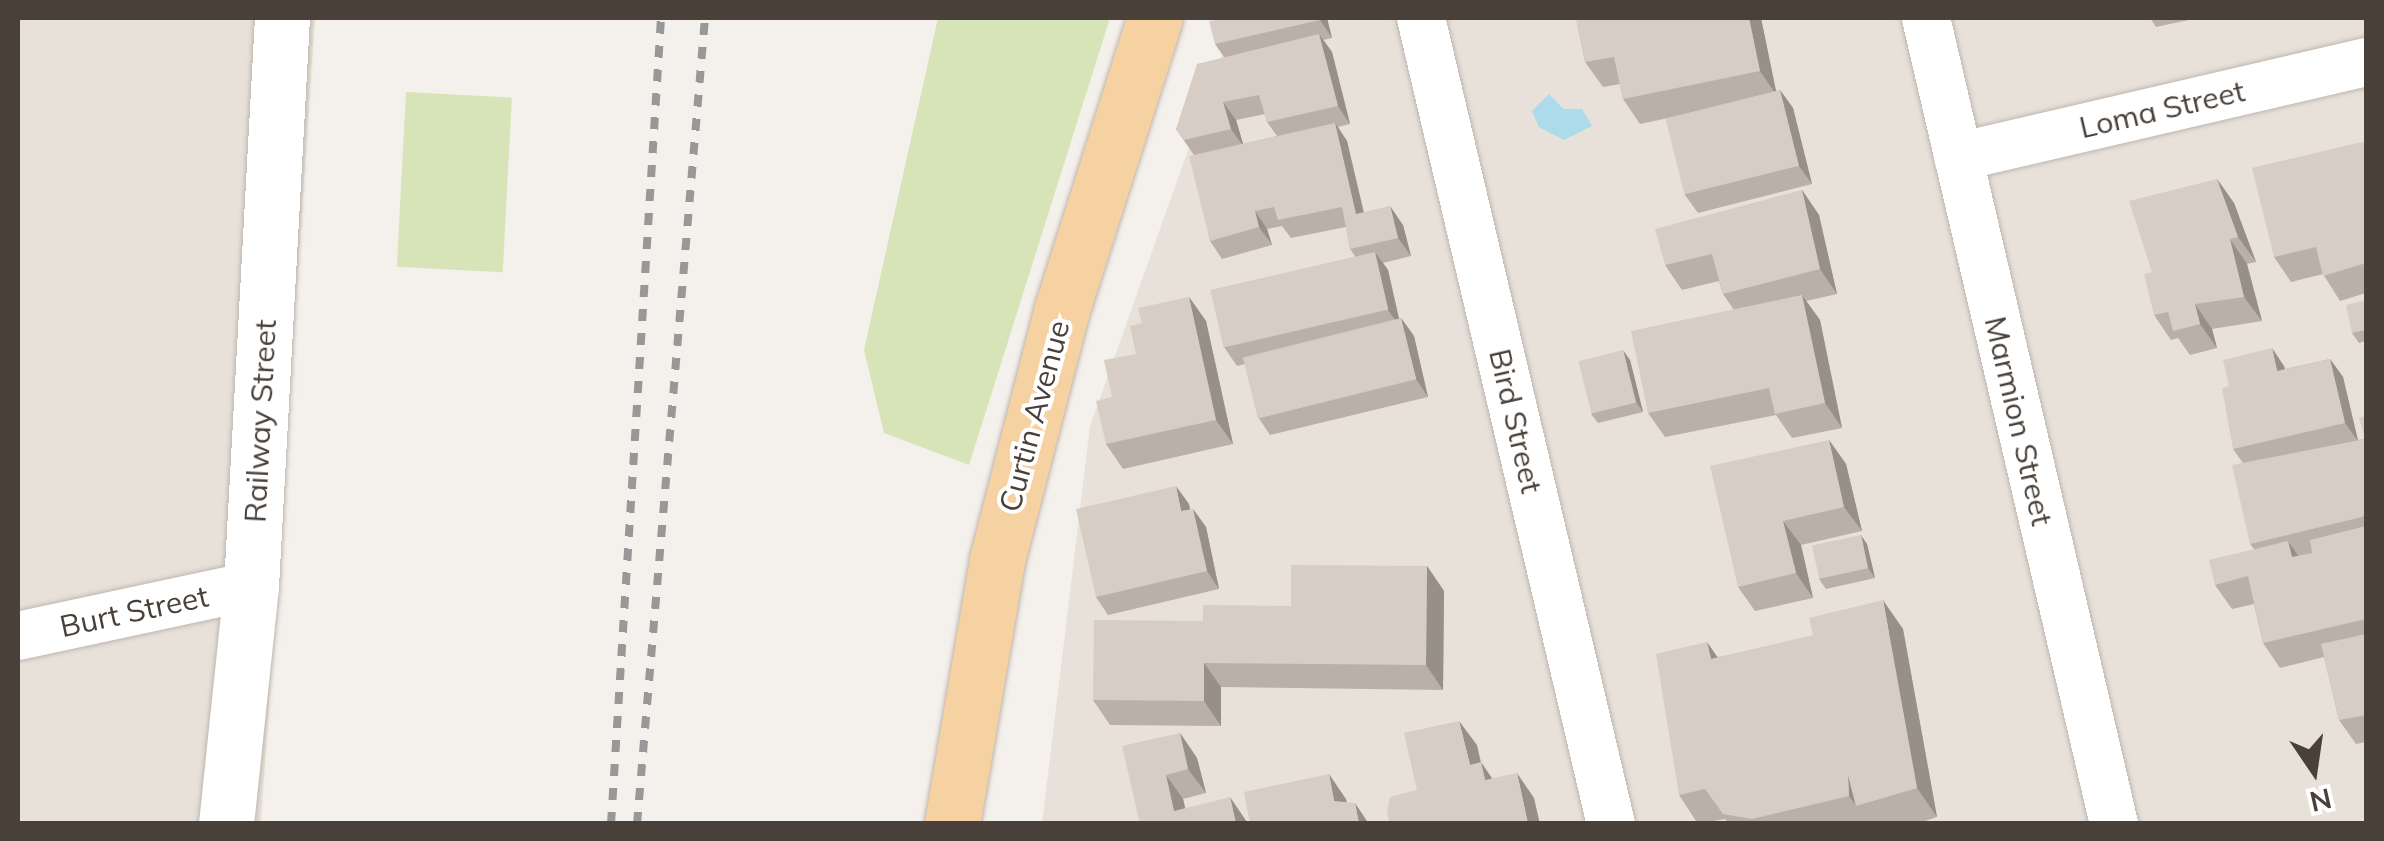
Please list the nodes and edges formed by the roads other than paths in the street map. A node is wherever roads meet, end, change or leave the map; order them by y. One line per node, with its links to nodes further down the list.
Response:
1 (282, 18): 7 (street, Railway Street)
2 (1155, 18): 10 (main road, Curtin Avenue)
3 (1421, 18): 11 (street, Bird Street)
4 (1926, 18): 6 (street, Marmion Street)
5 (2366, 62): 6 (street, Loma Street)
6 (1958, 158): 12 (street, Marmion Street)
7 (251, 586): 8 (street, Burt Street); 9 (street, Railway Street)
8 (18, 636)
9 (226, 824)
10 (952, 824)
11 (1611, 824)
12 (2114, 824)

